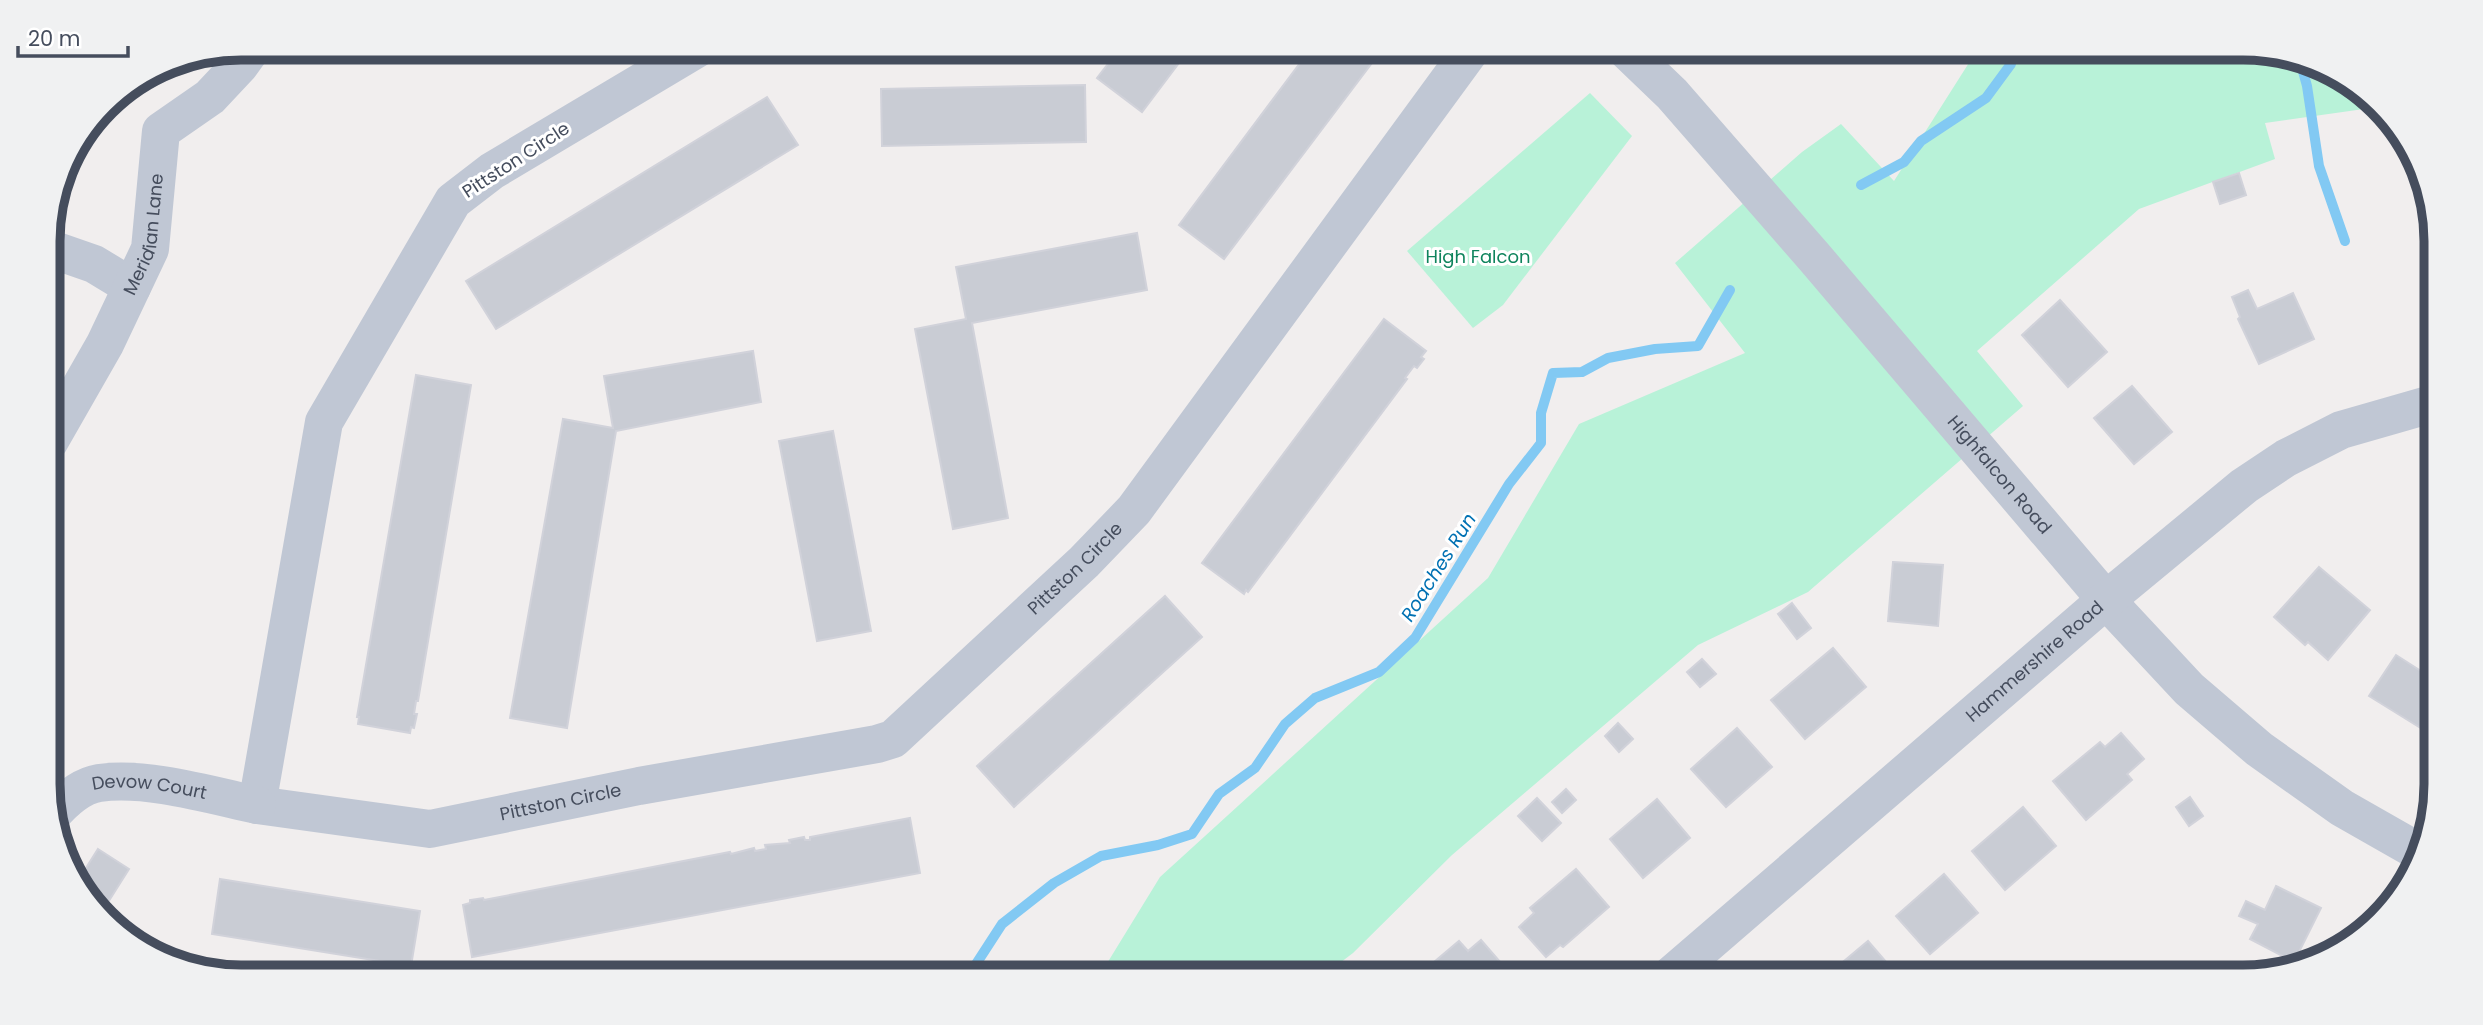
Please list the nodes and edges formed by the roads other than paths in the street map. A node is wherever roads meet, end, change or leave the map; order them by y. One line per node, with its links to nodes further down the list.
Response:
1 (244, 60): 6 (street, Meridian Lane)
2 (678, 60): 11 (street, Pittston Circle)
3 (1463, 60): 11 (street, Pittston Circle)
4 (1637, 60): 9 (street, Highfalcon Road)
5 (60, 252): 6 (street)
6 (132, 287): 8 (street, Meridian Lane)
7 (2424, 407): 9 (street, Hammershire Road)
8 (60, 423)
9 (2106, 600): 12 (street, Highfalcon Road); 13 (street, Hammershire Road)
10 (61, 804): 11 (street, Devow Court)
11 (257, 805)
12 (2412, 848)
13 (1684, 965)

